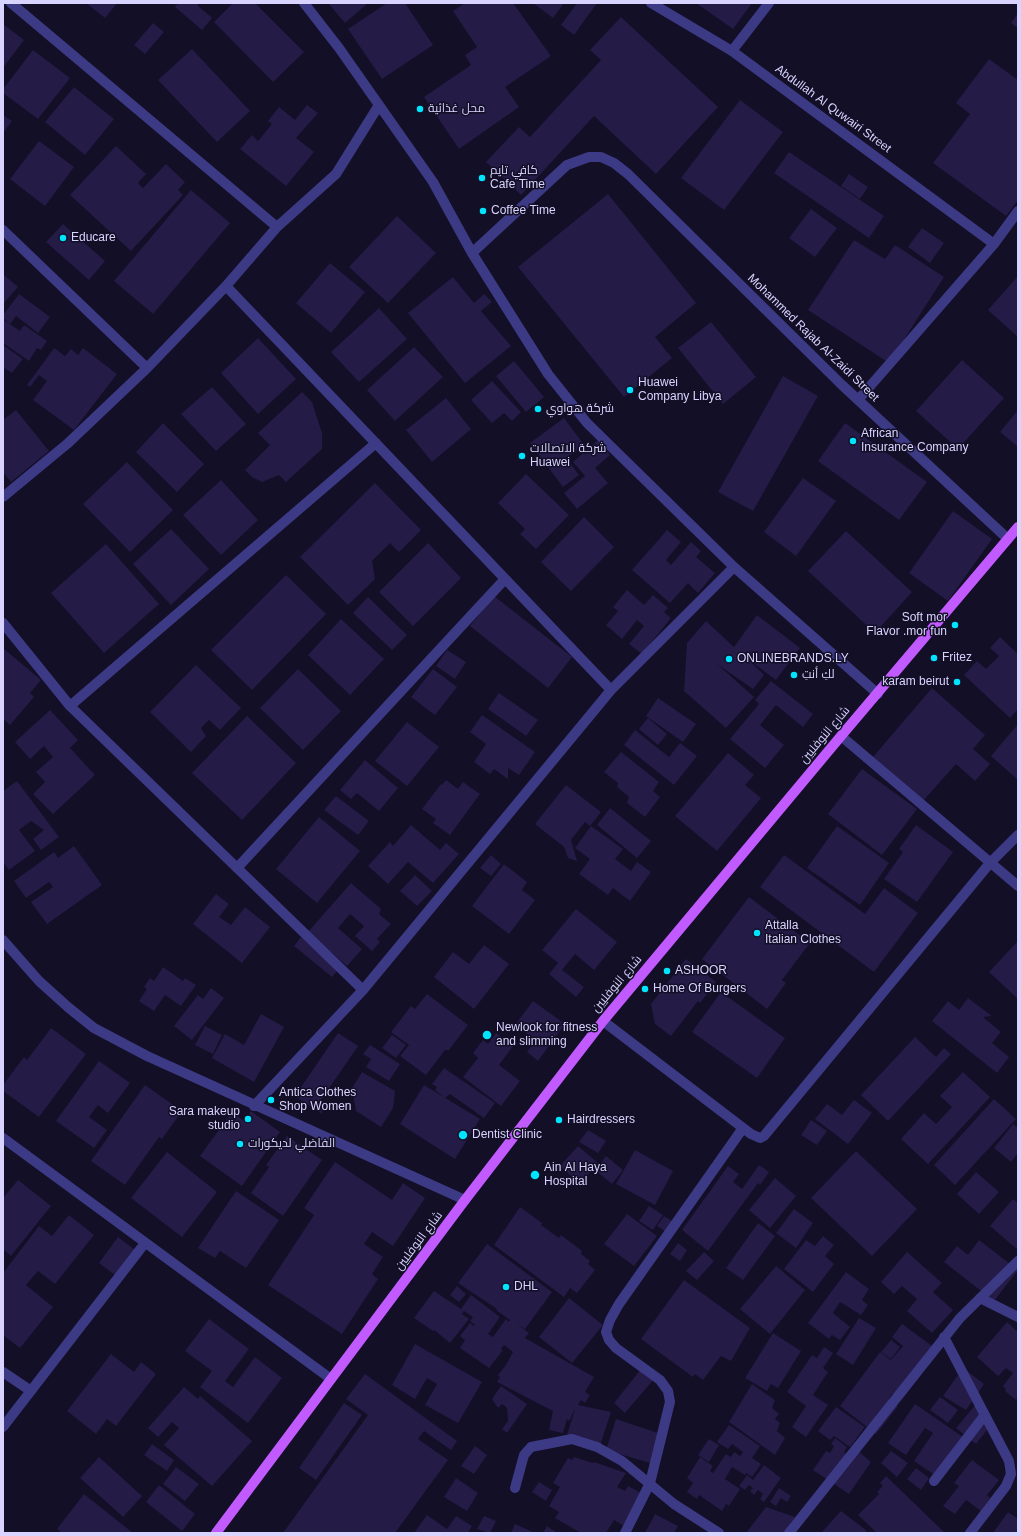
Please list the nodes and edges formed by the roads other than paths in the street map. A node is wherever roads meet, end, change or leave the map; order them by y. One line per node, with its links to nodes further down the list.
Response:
1 (10, 3): 8 (street)
2 (304, 3): 6 (street)
3 (651, 3): 5 (street, Abdullah Al Quwairi Street)
4 (769, 3): 5 (street)
5 (732, 51): 10 (street, Abdullah Al Quwairi Street)
6 (379, 105): 8 (street); 11 (street)
7 (1018, 211): 10 (street)
8 (277, 227): 12 (street)
9 (3, 230): 13 (street)
10 (994, 244): 14 (street)
11 (472, 253): 14 (street, Mohammed Rajab Al-Zaidi Street); 19 (street)
12 (226, 286): 13 (street); 15 (street)
13 (147, 368): 16 (street)
14 (858, 400): 18 (street, Mohammed Rajab Al-Zaidi Street)
15 (376, 443): 20 (street); 24 (street)
16 (3, 497)
17 (1018, 527): 18 (main road, شارع النوفليين)
18 (1008, 539): 23 (main road, شارع النوفليين)
19 (734, 567): 22 (street); 23 (street)
20 (505, 579): 22 (street); 28 (street)
21 (3, 623): 24 (street)
22 (611, 690): 31 (street)
23 (878, 694): 25 (main road, شارع النوفليين)
24 (70, 706): 28 (street)
25 (841, 736): 27 (street); 32 (main road, شارع النوفليين)
26 (1018, 835): 27 (street)
27 (990, 863): 29 (street); 34 (street)
28 (238, 868): 31 (street)
29 (1018, 886)
30 (3, 940): 33 (street)
31 (363, 990): 33 (street)
32 (604, 1021): 34 (street); 36 (main road, شارع النوفليين)
33 (254, 1106): 36 (street)
34 (743, 1128): 48 (street)
35 (3, 1138): 37 (street)
36 (465, 1200): 43 (main road, شارع النوفليين)
37 (145, 1242): 43 (street); 44 (street)
38 (1018, 1261): 39 (street)
39 (980, 1298): 40 (street); 41 (street)
40 (1018, 1317)
41 (944, 1337): 45 (street); 53 (street)
42 (3, 1372): 44 (street)
43 (331, 1379): 50 (main road, شارع النوفليين)
44 (31, 1391): 46 (street)
45 (984, 1416): 47 (street); 54 (street)
46 (3, 1427)
47 (934, 1481)
48 (650, 1483): 49 (street); 51 (street); 52 (street)
49 (515, 1488)
50 (216, 1533)
51 (625, 1533)
52 (719, 1533)
53 (789, 1533)
54 (970, 1533)

